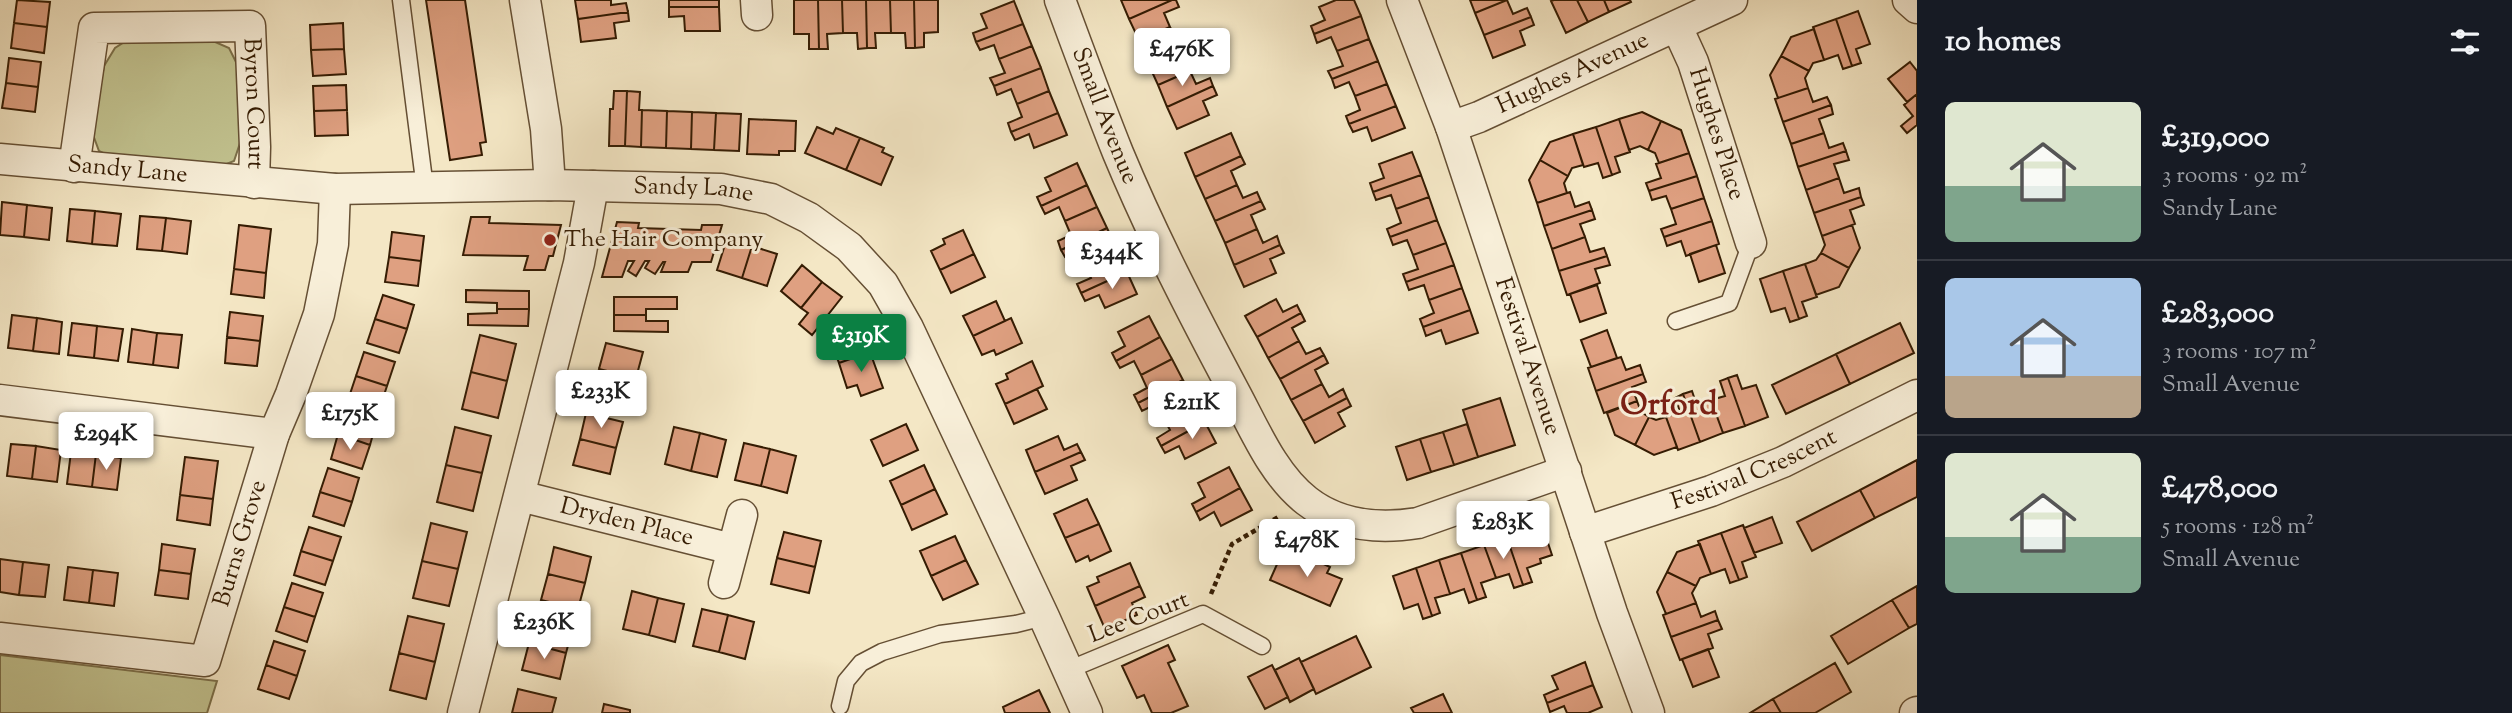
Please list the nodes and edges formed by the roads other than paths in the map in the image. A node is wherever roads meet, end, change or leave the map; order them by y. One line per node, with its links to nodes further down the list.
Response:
1 (401, 0): 15 (lane)
2 (525, 0): 13 (street)
3 (1060, 0): 22 (street, Small Avenue)
4 (1402, 0): 9 (street, Festival Avenue)
5 (1732, 0): 8 (street, Hughes Avenue)
6 (1908, 0): 7 (street)
7 (1917, 8)
8 (1677, 27): 9 (street, Hughes Avenue); 17 (street, Hughes Place)
9 (1451, 127): 22 (street, Festival Avenue)
10 (0, 159): 11 (street, Sandy Lane)
11 (74, 167): 12 (street, Sandy Lane); 12 (street, Byron Court)
12 (254, 183): 16 (street, Sandy Lane)
13 (550, 185): 14 (street, Sandy Lane); 15 (street, Sandy Lane)
14 (593, 186): 23 (street); 28 (street, Sandy Lane)
15 (425, 188): 16 (street, Sandy Lane)
16 (335, 189): 21 (street, Burns Grove)
17 (1751, 243): 18 (lane)
18 (1676, 321)
19 (1917, 395): 25 (street, Festival Crescent)
20 (0, 400): 21 (street)
21 (274, 434): 29 (street, Burns Grove)
22 (1566, 471): 25 (street, Festival Avenue)
23 (520, 496): 26 (street, Dryden Place); 33 (street)
24 (742, 515): 26 (street)
25 (1586, 532): 35 (street, Festival Avenue)
26 (733, 549): 27 (street)
27 (724, 583)
28 (1044, 617): 31 (street, Sandy Lane); 32 (lane)
29 (0, 638)
30 (1262, 646): 31 (lane, Lee Court)
31 (1068, 670): 34 (street, Sandy Lane)
32 (840, 706)
33 (463, 713)
34 (1087, 713)
35 (1649, 713)

